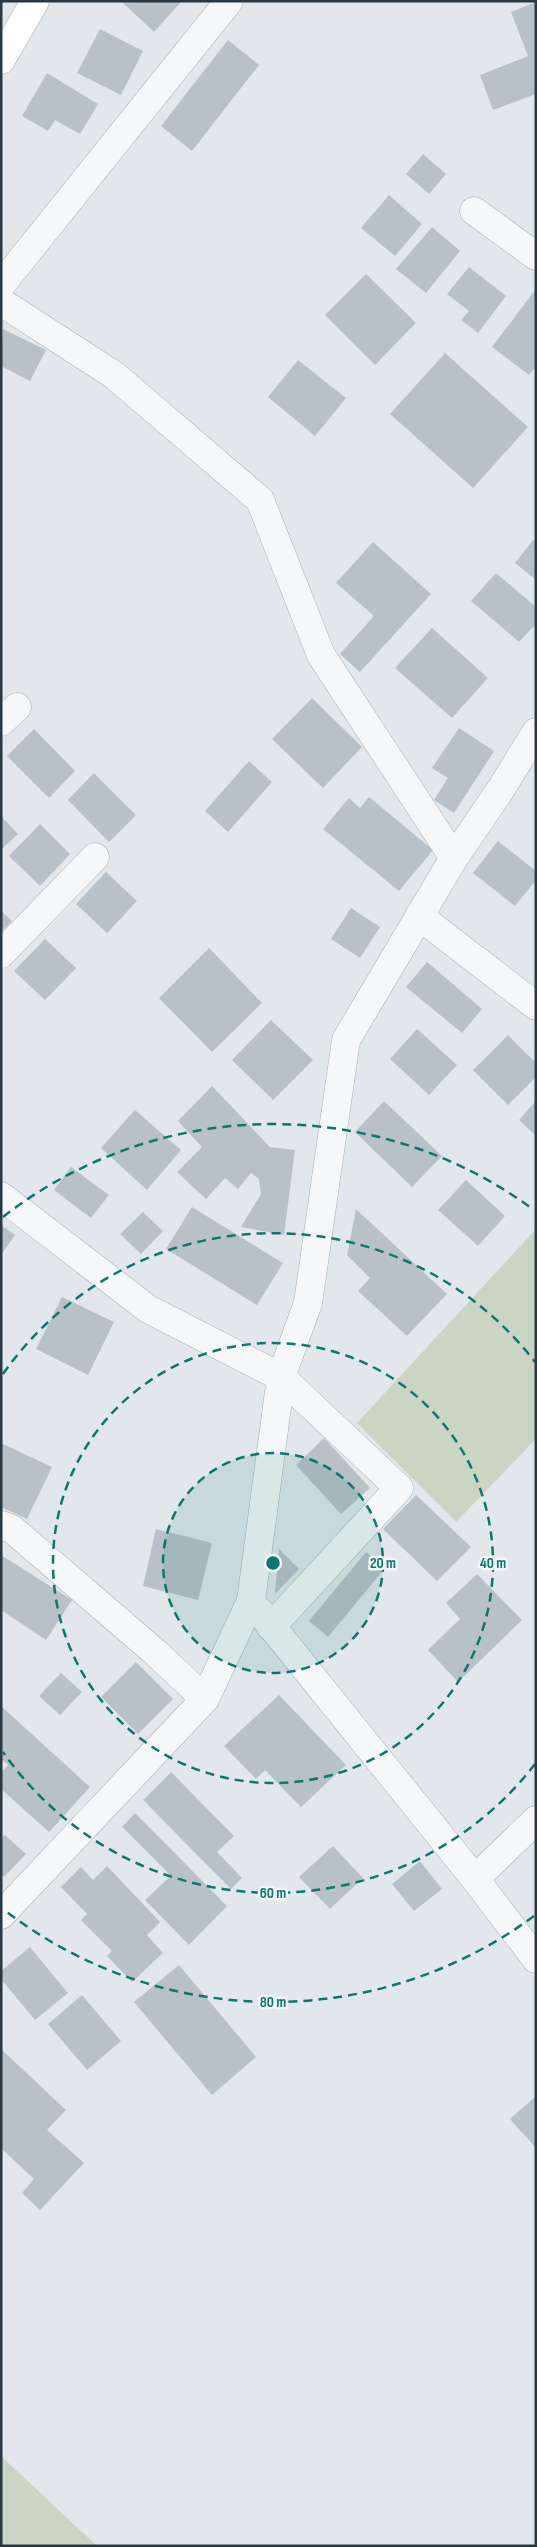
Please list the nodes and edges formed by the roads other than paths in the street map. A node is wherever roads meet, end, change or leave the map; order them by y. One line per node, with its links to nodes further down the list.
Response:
1 (35, 1): 3 (main road)
2 (230, 1): 6 (street)
3 (1, 60)
4 (474, 211): 5 (street)
5 (536, 256)
6 (1, 285)
7 (1, 302): 10 (street)
8 (536, 732): 10 (street)
9 (95, 857): 12 (street)
10 (454, 858): 11 (street)
11 (420, 916): 13 (street); 15 (street)
12 (1, 954)
13 (536, 1006)
14 (1, 1196): 15 (street)
15 (281, 1377): 17 (street); 18 (street)
16 (1, 1525): 19 (street)
17 (251, 1601): 18 (street); 19 (street)
18 (271, 1627): 21 (street)
19 (205, 1699): 22 (street)
20 (536, 1820): 21 (street)
21 (475, 1879): 23 (street)
22 (1, 1915)
23 (536, 1959)

